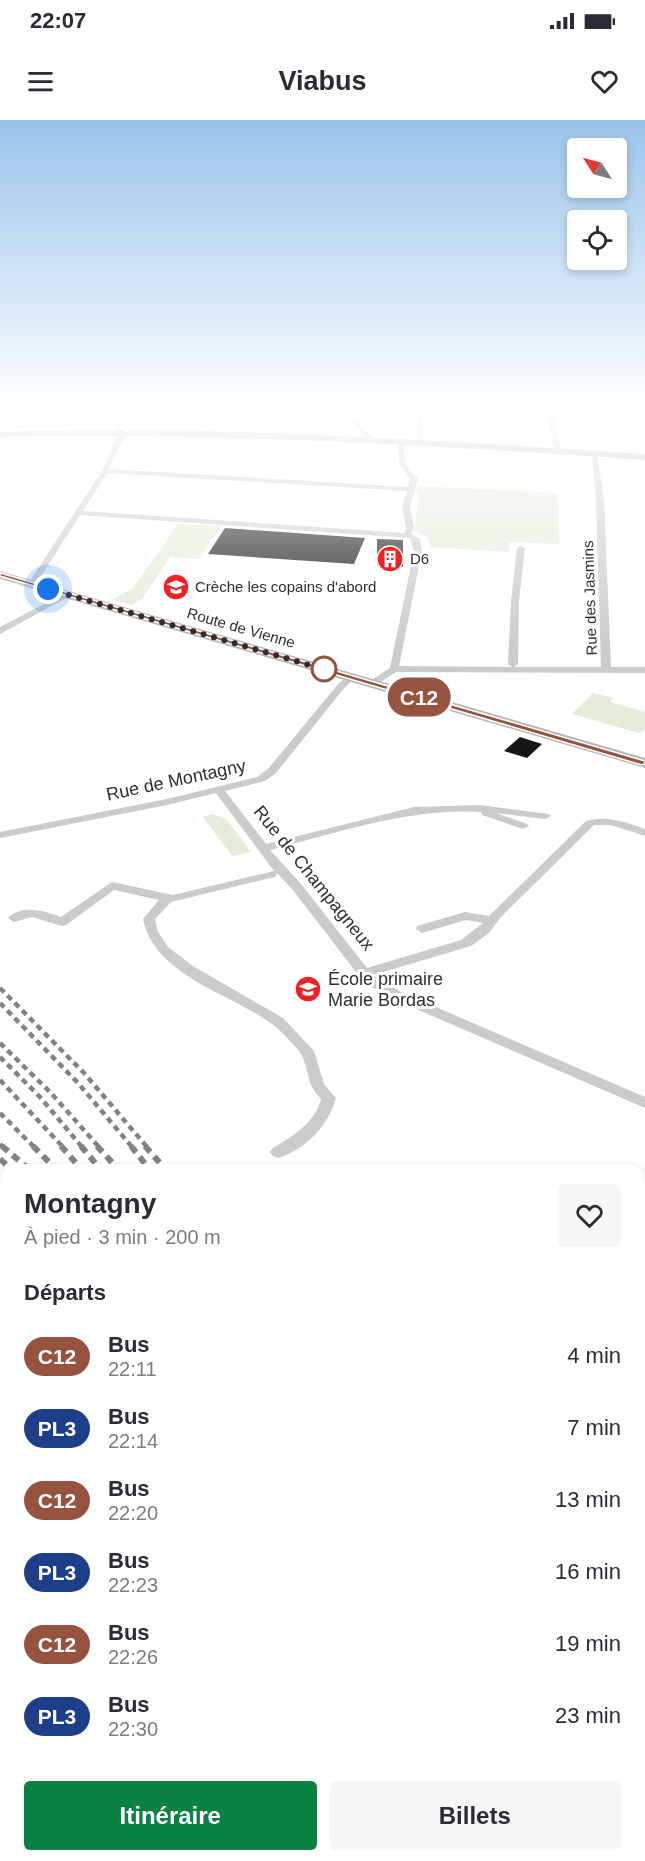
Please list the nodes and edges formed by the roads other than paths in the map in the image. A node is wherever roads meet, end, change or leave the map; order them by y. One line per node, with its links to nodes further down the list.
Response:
1 (92, 488): 5 (street)
2 (399, 488): 4 (street)
3 (599, 488): 14 (street, Rue des Jasmins)
4 (412, 489): 6 (street)
5 (77, 513): 6 (street); 9 (street)
6 (407, 534): 13 (street)
7 (521, 548): 12 (street)
8 (0, 575): 9 (street, Route de Vienne)
9 (32, 584): 10 (street, Route de Vienne)
10 (68, 595): 11 (street); 16 (street, Route de Vienne)
11 (0, 631)
12 (513, 664)
13 (393, 669): 14 (street); 17 (street)
14 (606, 670): 15 (street)
15 (645, 670)
16 (351, 677): 17 (street, Route de Vienne); 19 (street, Rue de Montagny)
17 (373, 683): 18 (street, Route de Vienne)
18 (645, 763)
19 (219, 790): 24 (street, Rue de Montagny); 25 (street, Rue de Champagneux)
20 (464, 807): 21 (street); 22 (street); 25 (street)
21 (545, 816)
22 (523, 826)
23 (645, 833): 28 (street)
24 (0, 834)
25 (263, 848): 31 (street, Rue de Champagneux)
26 (271, 874): 27 (street)
27 (168, 898): 29 (street); 33 (street)
28 (494, 917): 30 (street); 31 (street)
29 (14, 918)
30 (422, 929)
31 (364, 973): 32 (street, Rue de Champagneux)
32 (645, 1103)
33 (278, 1152)

